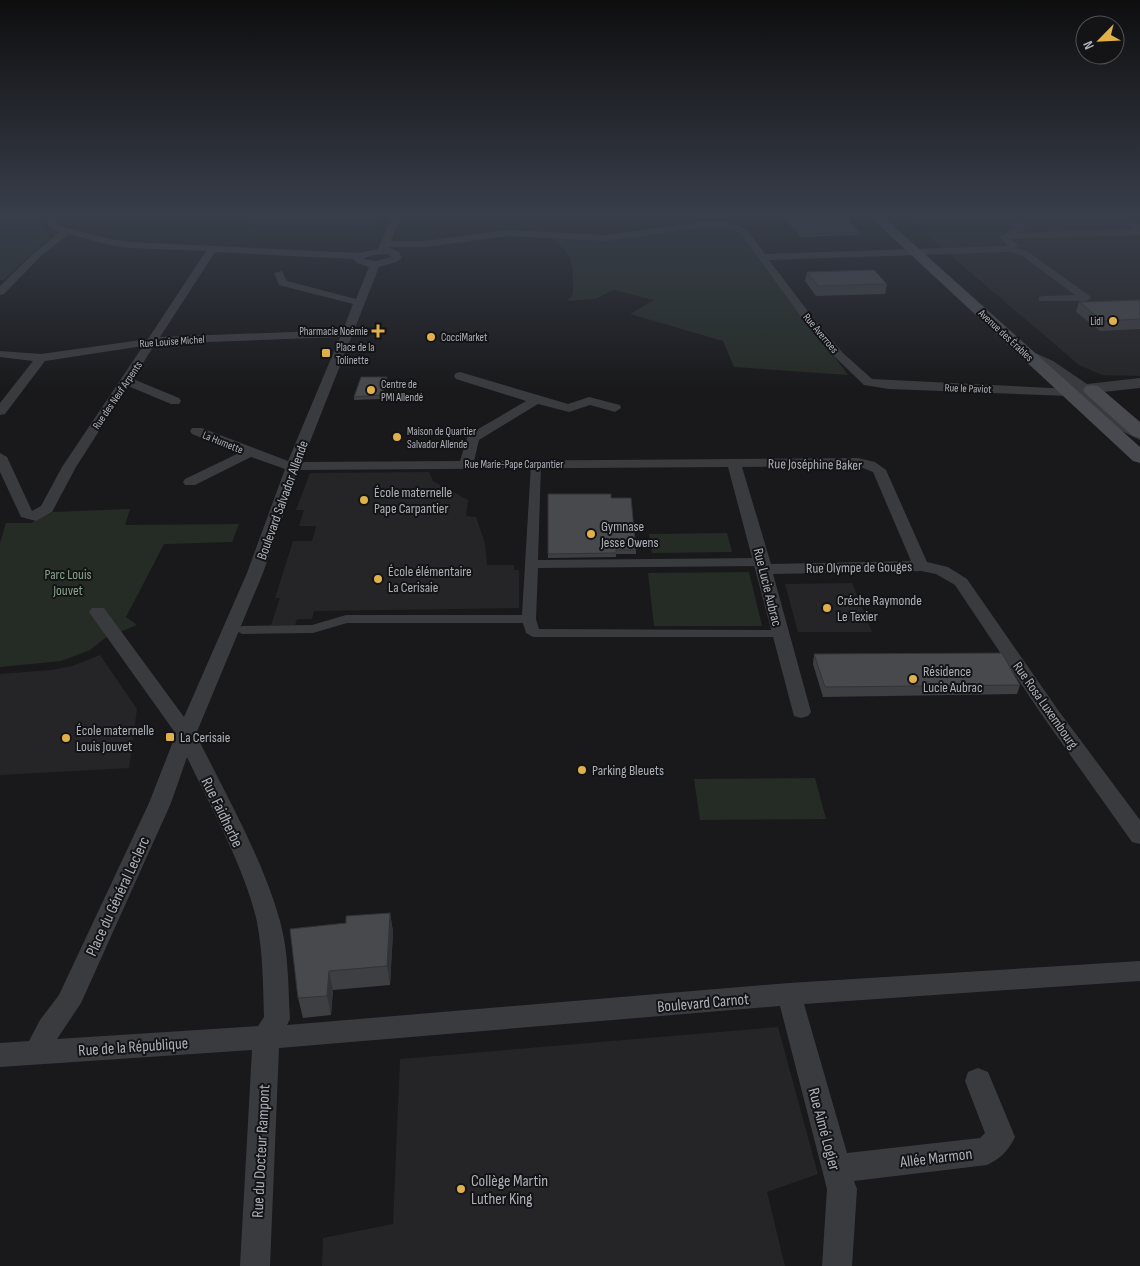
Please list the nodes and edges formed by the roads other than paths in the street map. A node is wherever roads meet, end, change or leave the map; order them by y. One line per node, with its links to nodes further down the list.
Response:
1 (20, 272): 9 (street)
2 (198, 272): 14 (street, Rue des Neuf Arpents)
3 (373, 272): 11 (street, Boulevard Salvador Allende)
4 (773, 272): 19 (street, Rue Averroes)
5 (939, 272): 21 (main road, Avenue des Érables)
6 (959, 272): 12 (main road, Avenue des Érables)
7 (1050, 272): 10 (street)
8 (279, 274): 11 (street)
9 (0, 292)
10 (1043, 299)
11 (360, 303): 13 (street, Boulevard Salvador Allende)
12 (1012, 320)
13 (346, 333): 14 (street, Rue Louise Michel); 35 (street, Boulevard Salvador Allende)
14 (154, 341): 16 (street, Rue Louise Michel); 18 (street, Rue des Neuf Arpents)
15 (0, 354): 16 (street, Rue Louise Michel)
16 (41, 358): 25 (street)
17 (460, 376): 22 (street)
18 (126, 381): 23 (street); 30 (street, Rue des Neuf Arpents)
19 (868, 382): 21 (street, Rue le Paviot)
20 (1135, 388): 21 (street); 26 (street)
21 (1084, 391): 28 (main road, Avenue des Érables); 28 (street); 31 (main road, Avenue des Érables)
22 (536, 400): 24 (street); 33 (street)
23 (175, 401)
24 (615, 408)
25 (0, 411)
26 (1140, 428)
27 (196, 431): 29 (street, La Humette)
28 (1140, 434)
29 (249, 453): 35 (street, La Humette); 36 (street, La Humette)
30 (0, 457)
31 (1140, 457)
32 (734, 463): 34 (street, Rue Marie-Pape Carpantier); 38 (street, Rue Lucie Aubrac); 39 (street, Rue Joséphine Baker)
33 (466, 464): 34 (street, Rue Marie-Pape Carpantier); 35 (street, Rue Marie-Pape Carpantier)
34 (536, 464): 37 (street)
35 (293, 466): 46 (street, Boulevard Salvador Allende)
36 (190, 482)
37 (531, 564): 38 (street); 42 (street)
38 (763, 566): 39 (street, Rue Olympe de Gouges); 44 (street, Rue Lucie Aubrac)
39 (920, 566): 40 (street, Rue Olympe de Gouges)
40 (952, 574): 47 (street, Rue Rosa Luxembourg)
41 (98, 612): 46 (street, Rue Faidherbe)
42 (529, 619): 43 (street); 44 (street)
43 (242, 630)
44 (780, 634): 45 (street, Rue Lucie Aubrac)
45 (800, 712)
46 (186, 734): 50 (street, Rue Faidherbe); 51 (street, Place du Général Leclerc)
47 (1140, 836)
48 (1140, 971): 49 (street, Boulevard Carnot)
49 (789, 994): 50 (street, Boulevard Carnot); 54 (street, Rue Aimé Logier)
50 (266, 1037): 51 (street, Rue de la République); 55 (street, Rue du Docteur Rampont)
51 (37, 1053): 52 (street, Rue de la République)
52 (0, 1055)
53 (978, 1081): 54 (street, Allée Marmon)
54 (836, 1169): 56 (street, Rue Aimé Logier)
55 (255, 1266)
56 (837, 1266)

